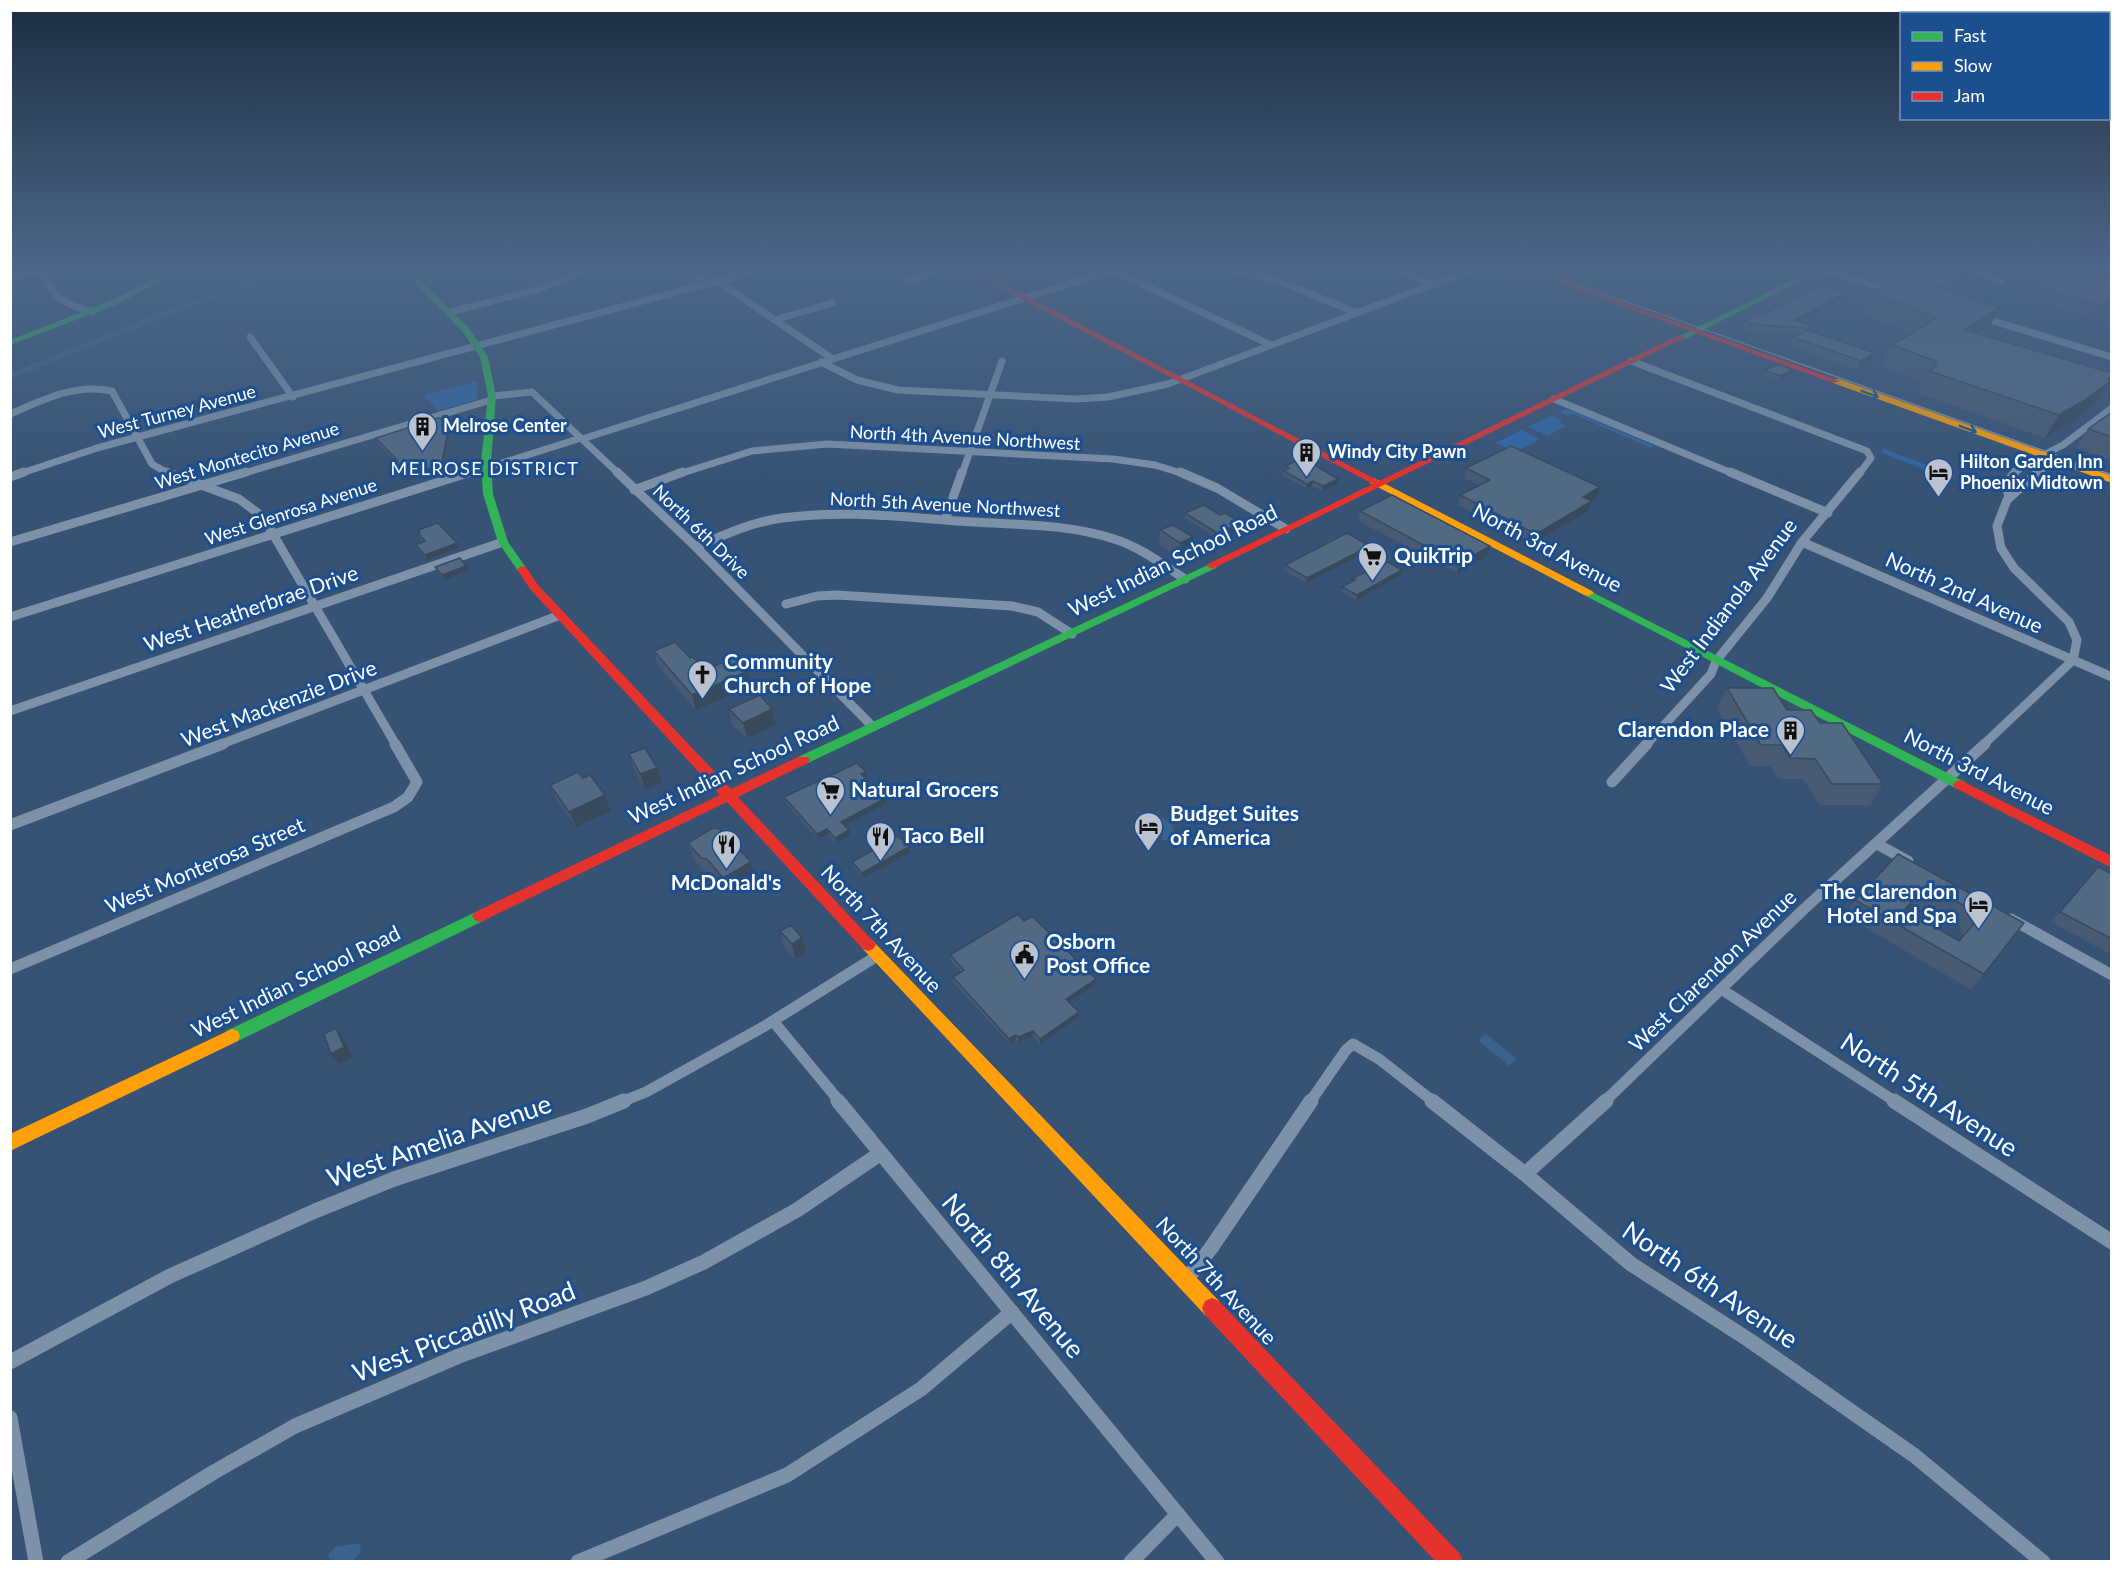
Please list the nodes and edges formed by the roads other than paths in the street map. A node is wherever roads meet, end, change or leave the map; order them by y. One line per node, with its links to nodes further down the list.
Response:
1 (252, 340): 21 (street)
2 (473, 340): 13 (main road, North 7th Avenue)
3 (502, 340): 13 (street, West Turney Avenue)
4 (805, 340): 15 (street)
5 (891, 340): 15 (street, West Glenrosa Avenue)
6 (1105, 340): 19 (main road, North 3rd Avenue)
7 (1261, 340): 12 (street)
8 (1283, 340): 12 (street)
9 (1676, 340): 18 (main road, West Indian School Road)
10 (1741, 340): 28 (main road)
11 (2057, 340): 14 (street)
12 (1271, 345): 19 (street)
13 (478, 347): 21 (street, West Turney Avenue); 22 (main road, North 7th Avenue)
14 (2112, 357)
15 (833, 359): 17 (street, West Glenrosa Avenue)
16 (1002, 361): 20 (street)
17 (820, 362): 20 (street); 27 (street, West Glenrosa Avenue)
18 (1631, 362): 23 (main road, West Indian School Road); 38 (street, West Indianola Avenue)
19 (1180, 380): 20 (street); 34 (main road, North 3rd Avenue)
20 (989, 394): 29 (street)
21 (293, 397): 26 (street, West Turney Avenue)
22 (492, 398): 27 (street, North 6th Drive); 30 (main road, North 7th Avenue); 35 (street, West Montecito Avenue)
23 (1554, 399): 34 (main road, West Indian School Road); 38 (street)
24 (2112, 408): 28 (street)
25 (10, 414): 26 (street)
26 (136, 438): 32 (street, West Turney Avenue); 35 (street)
27 (581, 439): 30 (street, West Glenrosa Avenue); 36 (street, North 6th Drive)
28 (2051, 452): 31 (main road); 33 (main road); 37 (street); 37 (street)
29 (969, 453): 36 (street, North 4th Avenue Northwest); 39 (street); 40 (street, North 4th Avenue Northwest)
30 (487, 467): 41 (street, West Glenrosa Avenue); 43 (main road, North 7th Avenue)
31 (2112, 468)
32 (10, 477)
33 (2112, 480)
34 (1378, 484): 40 (main road, West Indian School Road); 53 (main road, North 3rd Avenue)
35 (204, 486): 41 (street); 42 (street, West Montecito Avenue)
36 (634, 490): 45 (street, North 6th Drive)
37 (2009, 497): 52 (street)
38 (1828, 513): 44 (street, West Indianola Avenue)
39 (945, 520): 45 (street, North 5th Avenue Northwest); 46 (street, North 5th Avenue Northwest)
40 (1286, 529): 46 (main road, West Indian School Road)
41 (274, 535): 48 (street); 50 (street, West Glenrosa Avenue)
42 (10, 542)
43 (503, 542): 48 (street, West Heatherbrae Drive); 49 (main road, North 7th Avenue)
44 (1802, 542): 52 (street, North 2nd Avenue); 53 (street, West Indianola Avenue)
45 (696, 547): 57 (street, North 6th Drive)
46 (1185, 579): 51 (main road, West Indian School Road)
47 (786, 604): 51 (street)
48 (315, 607): 55 (street); 56 (street, West Heatherbrae Drive)
49 (560, 615): 55 (street, West Mackenzie Drive); 60 (main road, North 7th Avenue)
50 (10, 617)
51 (1072, 634): 57 (main road, West Indian School Road)
52 (2073, 660): 54 (street, North 2nd Avenue); 58 (street, West Clarendon Avenue)
53 (1716, 661): 58 (main road, North 3rd Avenue); 59 (street, West Indianola Avenue)
54 (2112, 677)
55 (364, 691): 61 (street, West Mackenzie Drive); 67 (street, West Monterosa Street)
56 (10, 711)
57 (873, 727): 60 (main road, West Indian School Road)
58 (1947, 779): 62 (street, West Clarendon Avenue); 63 (main road, North 3rd Avenue)
59 (1612, 782)
60 (727, 796): 66 (main road, North 7th Avenue); 71 (main road, West Indian School Road)
61 (10, 825)
62 (1877, 844): 64 (street); 69 (street, West Clarendon Avenue)
63 (2112, 863)
64 (1917, 866)
65 (1998, 912): 68 (street)
66 (878, 956): 70 (street, West Amelia Avenue); 75 (main road, North 7th Avenue)
67 (10, 969)
68 (2112, 975)
69 (1721, 989): 73 (street, West Clarendon Avenue); 74 (street, North 5th Avenue)
70 (773, 1021): 72 (street, North 8th Avenue); 77 (street, West Amelia Avenue)
71 (10, 1143)
72 (880, 1153): 76 (street, North 8th Avenue); 81 (street, West Piccadilly Road)
73 (1525, 1174): 75 (street, North 6th Avenue); 86 (street, North 6th Avenue)
74 (2112, 1242)
75 (1186, 1280): 85 (main road, North 7th Avenue)
76 (1012, 1312): 79 (street, North 8th Avenue); 82 (street)
77 (10, 1362)
78 (10, 1418): 80 (street)
79 (1178, 1514): 83 (street); 84 (street, North 8th Avenue)
80 (36, 1562)
81 (68, 1562)
82 (578, 1562)
83 (1131, 1562)
84 (1217, 1562)
85 (1452, 1562)
86 (2043, 1562)

